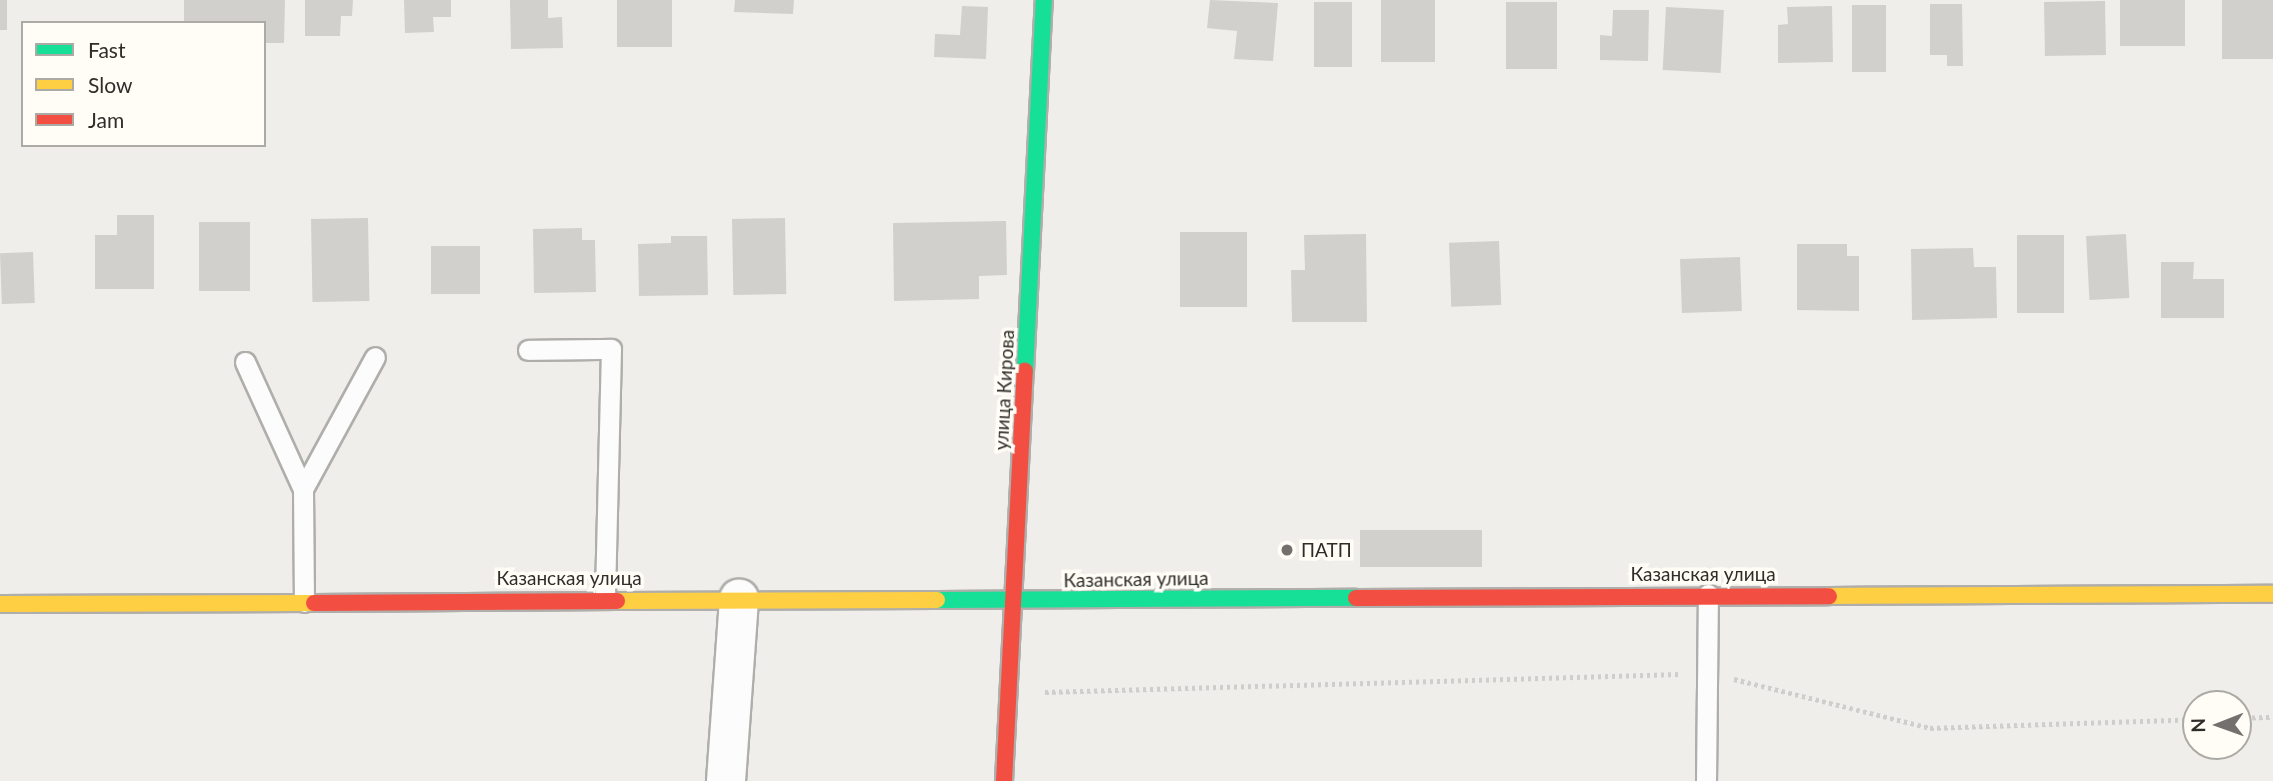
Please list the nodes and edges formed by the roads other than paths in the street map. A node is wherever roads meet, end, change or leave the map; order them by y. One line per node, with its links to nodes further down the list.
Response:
1 (1044, 0): 11 (street, улица Кирова)
2 (528, 350): 9 (lane)
3 (375, 358): 5 (lane)
4 (245, 362): 5 (lane)
5 (303, 489): 10 (lane)
6 (1708, 594): 7 (street, Казанская улица); 11 (street, Казанская улица); 15 (lane)
7 (2273, 594)
8 (738, 598): 9 (street, Казанская улица); 11 (street, Казанская улица); 13 (street)
9 (606, 599): 10 (street, Казанская улица)
10 (304, 601): 12 (street, Казанская улица)
11 (1015, 602): 14 (street, улица Кирова)
12 (0, 604)
13 (726, 781)
14 (1003, 781)
15 (1706, 781)

